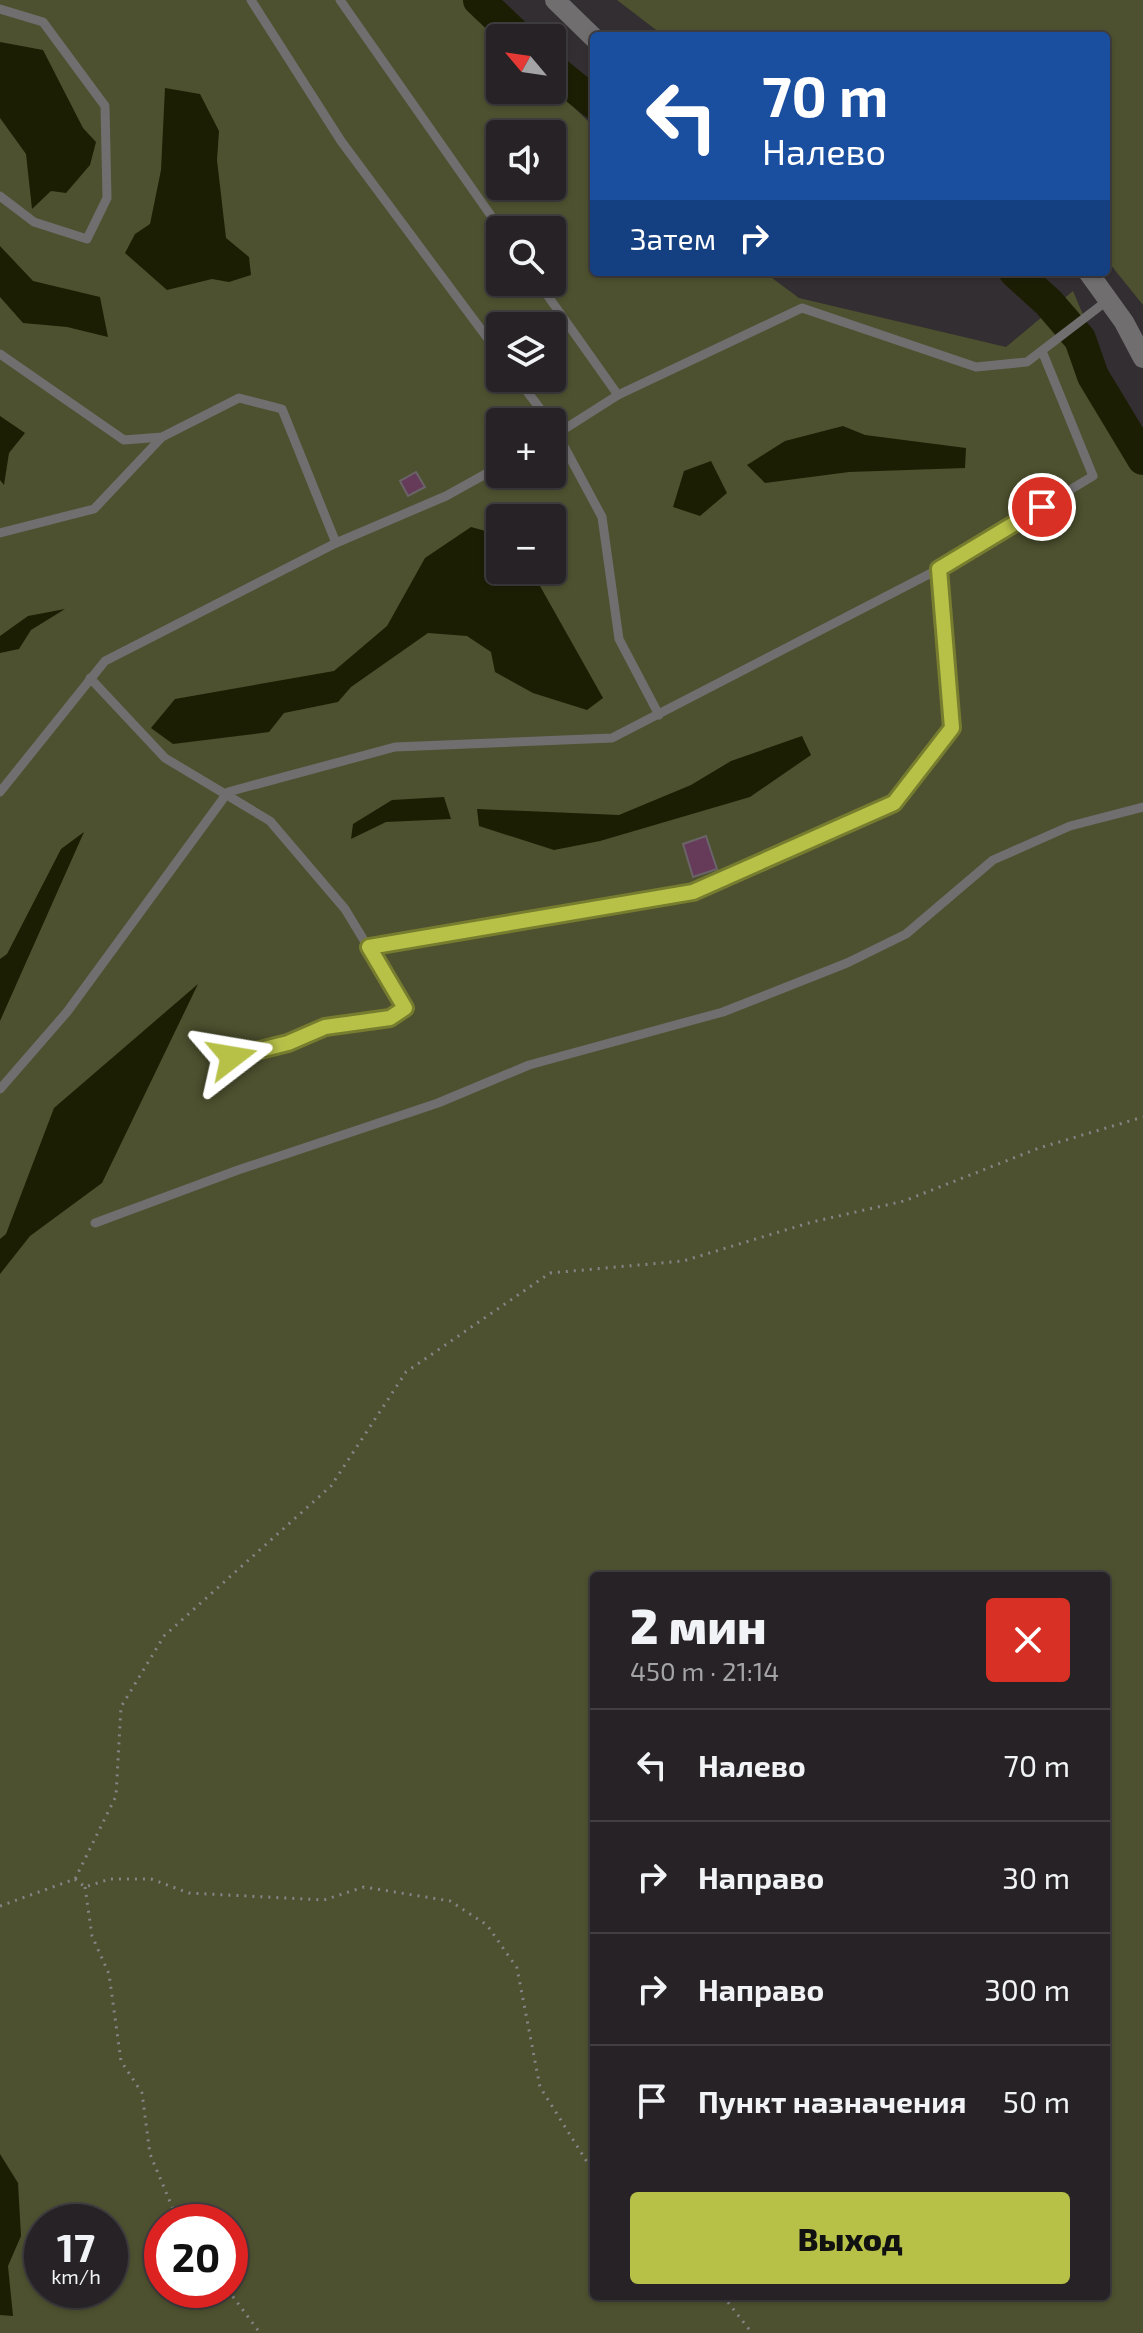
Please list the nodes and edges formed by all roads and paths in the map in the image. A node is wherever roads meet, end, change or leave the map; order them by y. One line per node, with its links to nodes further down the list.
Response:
1 (251, 0): 11 (lane)
2 (340, 0): 7 (lane)
3 (555, 0): 5 (street)
4 (0, 9): 6 (lane)
5 (590, 34)
6 (0, 196)
7 (491, 216)
8 (1091, 276): 10 (street)
9 (548, 296): 15 (lane)
10 (1108, 301): 12 (lane); 14 (street)
11 (486, 336)
12 (1043, 351): 15 (lane); 22 (lane)
13 (0, 354): 17 (lane)
14 (1143, 358)
15 (618, 395): 16 (lane)
16 (566, 422)
17 (162, 437): 20 (lane); 21 (lane)
18 (566, 452): 24 (lane)
19 (486, 474): 21 (lane)
20 (0, 533)
21 (336, 543): 23 (lane)
22 (939, 569): 24 (lane); 28 (lane)
23 (90, 678): 25 (lane); 26 (lane)
24 (659, 715): 26 (lane)
25 (0, 792)
26 (228, 792): 28 (lane); 30 (lane)
27 (1143, 807): 32 (lane)
28 (369, 947): 29 (lane)
29 (232, 1057)
30 (0, 1089)
31 (1143, 1117): 33 (path)
32 (95, 1223)
33 (75, 1879): 34 (path); 35 (path)
34 (85, 1887): 36 (path); 37 (path)
35 (0, 1906)
36 (590, 2167)
37 (171, 2204)
38 (726, 2300): 43 (path)
39 (240, 2308): 40 (path)
40 (252, 2327): 41 (path); 42 (path)
41 (254, 2333)
42 (260, 2333)
43 (752, 2333)

